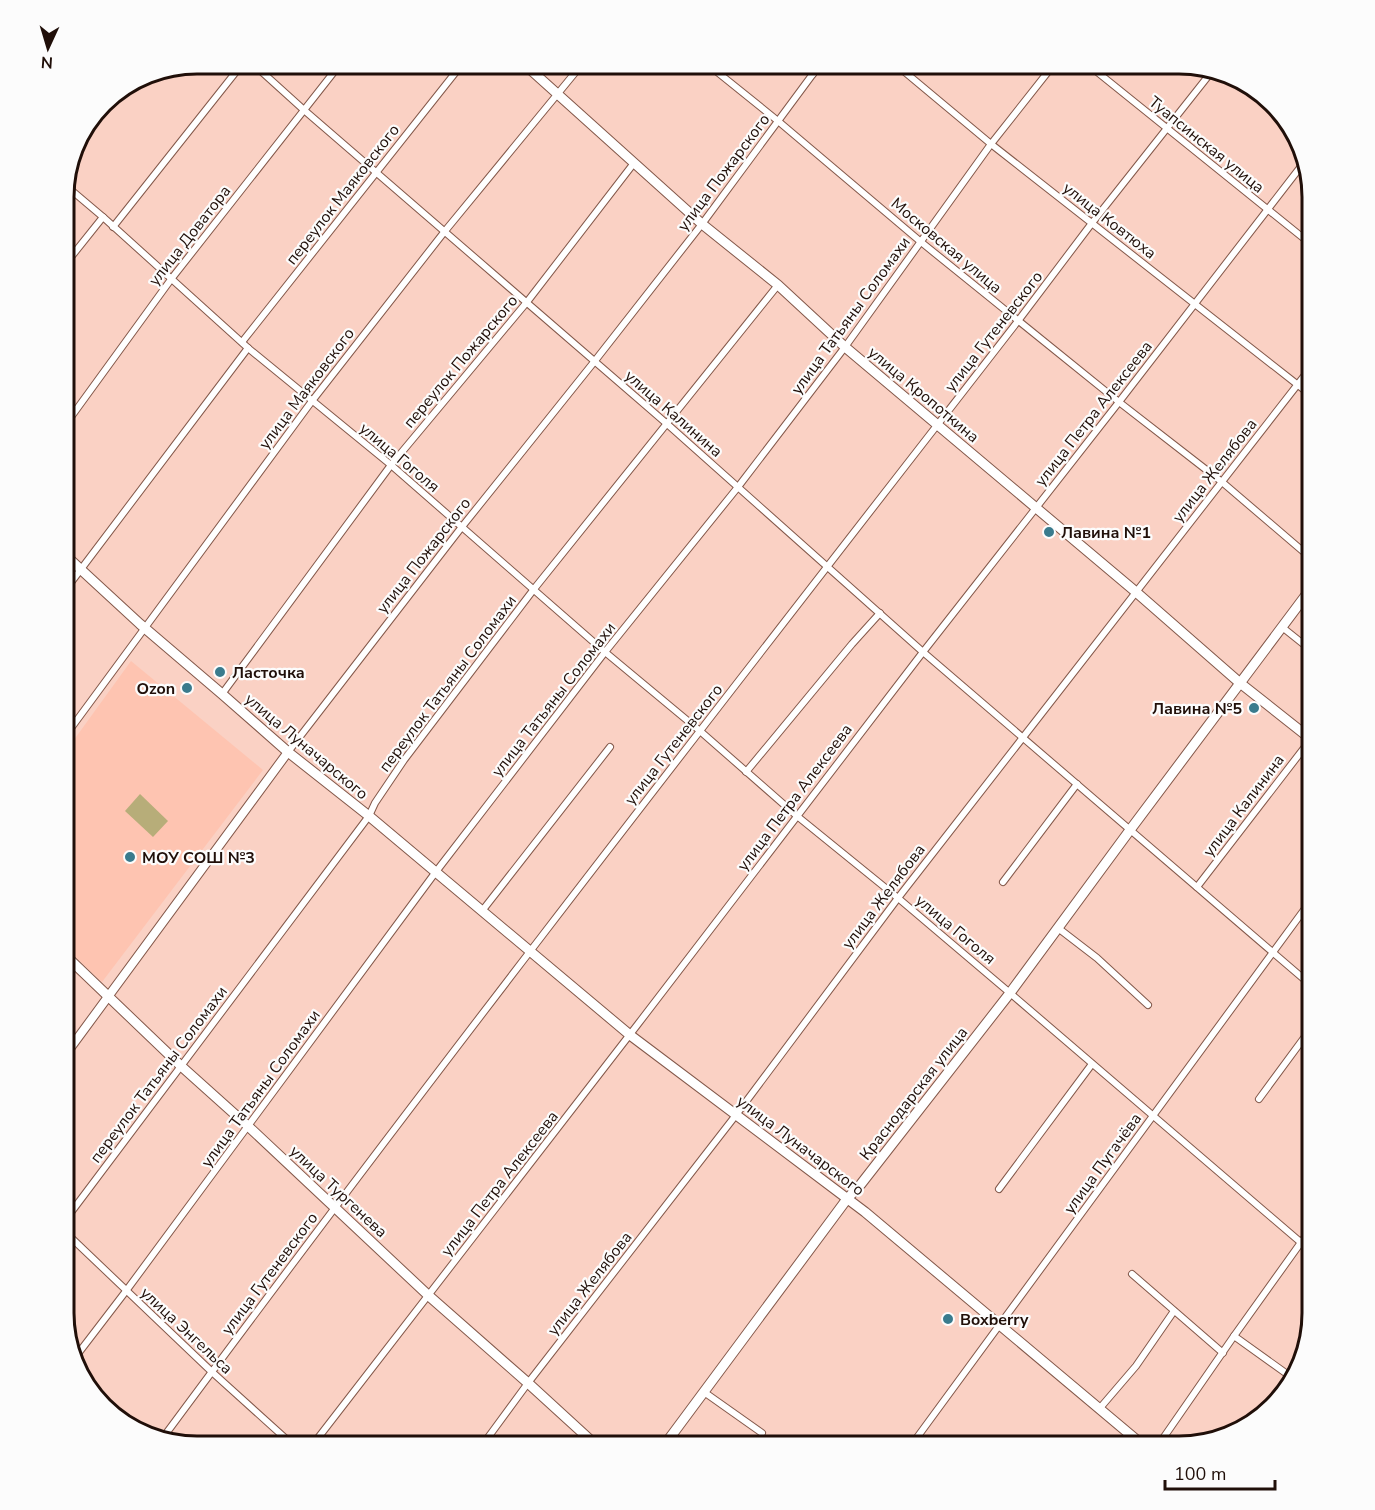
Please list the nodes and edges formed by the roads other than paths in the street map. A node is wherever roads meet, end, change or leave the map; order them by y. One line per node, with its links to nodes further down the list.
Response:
1 (234, 74): 26 (street)
2 (264, 74): 14 (street, улица Калинина)
3 (332, 74): 14 (street, улица Доватора)
4 (454, 74): 20 (street, переулок Маяковского)
5 (535, 74): 13 (main road, улица Кропоткина)
6 (574, 74): 13 (street, улица Маяковского)
7 (720, 74): 15 (street, Московская улица)
8 (813, 74): 15 (street, улица Пожарского)
9 (907, 74): 17 (street, улица Ковтюха)
10 (1046, 74): 17 (street, улица Татьяны Соломахи)
11 (1100, 74): 16 (street, Туапсинская улица)
12 (1207, 77): 16 (street, улица Гутеневского)
13 (558, 94): 18 (main road, улица Кропоткина); 27 (street, улица Маяковского)
14 (304, 110): 20 (street, улица Калинина); 31 (street, улица Доватора)
15 (778, 121): 25 (street, улица Пожарского); 29 (street, Московская улица)
16 (1167, 129): 22 (street, Туапсинская улица); 24 (street, улица Гутеневского)
17 (991, 144): 24 (street, улица Ковтюха); 29 (street, улица Татьяны Соломахи)
18 (634, 163): 25 (main road, улица Кропоткина); 33 (street, переулок Пожарского)
19 (1298, 170): 22 (street, улица Петра Алексеева)
20 (376, 172): 27 (street, улица Калинина); 36 (street, переулок Маяковского)
21 (74, 192): 23 (street, улица Гоголя)
22 (1268, 210): 28 (street, Туапсинская улица); 34 (street, улица Петра Алексеева)
23 (104, 217): 26 (street, улица Гоголя); 30 (street)
24 (1092, 223): 34 (street, улица Ковтюха); 35 (street, улица Гутеневского)
25 (702, 224): 32 (main road, улица Кропоткина); 39 (street, улица Пожарского)
26 (113, 226): 31 (street, улица Гоголя)
27 (445, 231): 33 (street, улица Калинина); 43 (street, улица Маяковского)
28 (1302, 237)
29 (921, 242): 35 (street, Московская улица); 37 (street, улица Татьяны Соломахи)
30 (74, 254)
31 (172, 278): 36 (street, улица Гоголя); 45 (street, улица Доватора)
32 (778, 285): 37 (main road, улица Кропоткина); 46 (street, переулок Татьяны Соломахи)
33 (527, 302): 39 (street, улица Калинина); 48 (street, переулок Пожарского)
34 (1194, 304): 41 (street, улица Ковтюха); 44 (street, улица Петра Алексеева)
35 (1018, 321): 44 (street, Московская улица); 47 (street, улица Гутеневского)
36 (242, 342): 38 (street, улица Гоголя)
37 (844, 347): 47 (main road, улица Кропоткина); 50 (street, улица Татьяны Соломахи)
38 (248, 348): 43 (street, улица Гоголя); 56 (street)
39 (594, 362): 46 (street, улица Калинина); 52 (street, улица Пожарского)
40 (1302, 380): 41 (street, улица Желябова)
41 (1298, 385): 42 (street, улица Ковтюха); 49 (street, улица Желябова)
42 (1302, 388)
43 (312, 401): 48 (street, улица Гоголя); 63 (street, улица Маяковского)
44 (1119, 402): 49 (street, Московская улица); 51 (street, улица Петра Алексеева)
45 (74, 413)
46 (666, 423): 50 (street, улица Калинина); 58 (street, переулок Татьяны Соломахи)
47 (937, 425): 51 (main road, улица Кропоткина); 55 (street, улица Гутеневского)
48 (391, 465): 52 (street, улица Гоголя); 68 (street, переулок Пожарского)
49 (1222, 482): 53 (street, Московская улица); 59 (street, улица Желябова)
50 (738, 487): 55 (street, улица Калинина); 65 (street, улица Татьяны Соломахи)
51 (1035, 508): 59 (main road, улица Кропоткина); 66 (street, улица Петра Алексеева)
52 (461, 528): 58 (street, улица Гоголя); 74 (street, улица Пожарского)
53 (1302, 550)
54 (74, 563): 56 (main road, улица Луначарского)
55 (828, 566): 61 (street, улица Калинина); 70 (street, улица Гутеневского)
56 (81, 569): 57 (street); 63 (main road, улица Луначарского)
57 (74, 578)
58 (534, 589): 65 (street, улица Гоголя); 78 (street, переулок Татьяны Соломахи)
59 (1136, 592): 67 (main road, улица Кропоткина); 72 (street, улица Желябова)
60 (1302, 600): 62 (main road, Краснодарская улица)
61 (880, 613): 66 (street, улица Калинина); 76 (street)
62 (1281, 627): 64 (street); 67 (main road, Краснодарская улица)
63 (145, 628): 68 (main road, улица Луначарского); 69 (street, улица Маяковского)
64 (1302, 643)
65 (605, 652): 70 (street, улица Гоголя); 81 (street, улица Татьяны Соломахи)
66 (922, 652): 72 (street, улица Калинина); 79 (street, улица Петра Алексеева)
67 (1240, 683): 71 (main road, улица Кропоткина); 80 (main road, Краснодарская улица)
68 (222, 694): 74 (main road, улица Луначарского)
69 (74, 724)
70 (700, 731): 76 (street, улица Гоголя); 88 (street, улица Гутеневского)
71 (1302, 733)
72 (1023, 737): 77 (street, улица Калинина); 84 (street, улица Желябова)
73 (610, 747): 85 (street)
74 (288, 752): 78 (main road, улица Луначарского); 93 (street, улица Пожарского)
75 (1302, 752): 83 (street, улица Калинина)
76 (746, 772): 79 (street, улица Гоголя)
77 (1077, 784): 80 (street, улица Калинина); 82 (street)
78 (369, 816): 81 (main road, улица Луначарского); 99 (street, переулок Татьяны Соломахи)
79 (797, 816): 84 (street, улица Гоголя); 95 (street, улица Петра Алексеева)
80 (1130, 830): 83 (street, улица Калинина); 87 (main road, Краснодарская улица)
81 (435, 873): 85 (main road, улица Луначарского); 103 (street, улица Татьяны Соломахи)
82 (1003, 882)
83 (1197, 887): 89 (street, улица Калинина)
84 (898, 898): 92 (street, улица Гоголя); 101 (street, улица Желябова)
85 (482, 911): 88 (main road, улица Луначарского)
86 (1302, 912): 89 (street, улица Пугачёва)
87 (1058, 928): 92 (main road, Краснодарская улица); 94 (street)
88 (531, 951): 95 (main road, улица Луначарского); 107 (street, улица Гутеневского)
89 (1272, 952): 91 (street, улица Калинина); 102 (street, улица Пугачёва)
90 (74, 964): 93 (main road, улица Тургенева)
91 (1302, 978)
92 (1010, 993): 98 (street, улица Гоголя); 105 (main road, Краснодарская улица)
93 (108, 996): 97 (street, улица Пожарского); 99 (main road, улица Тургенева)
94 (1148, 1005)
95 (630, 1035): 101 (main road, улица Луначарского); 112 (street, улица Петра Алексеева)
96 (1302, 1041): 100 (street)
97 (74, 1043)
98 (1092, 1064): 102 (street, улица Гоголя); 104 (street)
99 (181, 1066): 103 (main road, улица Тургенева); 106 (street, переулок Татьяны Соломахи)
100 (1259, 1099)
101 (736, 1115): 105 (main road, улица Луначарского); 120 (street, улица Желябова)
102 (1153, 1116): 109 (street, улица Гоголя); 114 (street, улица Пугачёва)
103 (249, 1126): 107 (main road, улица Тургенева); 111 (street, улица Татьяны Соломахи)
104 (999, 1188)
105 (847, 1199): 114 (main road, улица Луначарского); 121 (main road, Краснодарская улица)
106 (74, 1208)
107 (335, 1208): 112 (main road, улица Тургенева); 118 (street, улица Гутеневского)
108 (74, 1241): 111 (street, улица Энгельса)
109 (1301, 1242): 115 (street)
110 (1132, 1274): 113 (street)
111 (126, 1291): 116 (street, улица Татьяны Соломахи); 118 (street, улица Энгельса)
112 (429, 1296): 120 (main road, улица Тургенева); 126 (street, улица Петра Алексеева)
113 (1174, 1311): 117 (street); 122 (street)
114 (1000, 1325): 122 (main road, улица Луначарского); 130 (street, улица Пугачёва)
115 (1234, 1336): 117 (street); 119 (street)
116 (80, 1352)
117 (1223, 1353): 132 (street)
118 (212, 1372): 124 (street, улица Гутеневского); 125 (street, улица Энгельса)
119 (1286, 1373)
120 (528, 1383): 127 (street, улица Желябова); 128 (main road, улица Тургенева)
121 (704, 1392): 123 (street); 129 (main road, Краснодарская улица)
122 (1100, 1408): 131 (main road, улица Луначарского)
123 (762, 1432)
124 (167, 1433)
125 (283, 1436)
126 (320, 1436)
127 (489, 1436)
128 (586, 1436)
129 (671, 1436)
130 (918, 1436)
131 (1132, 1436)
132 (1165, 1436)

